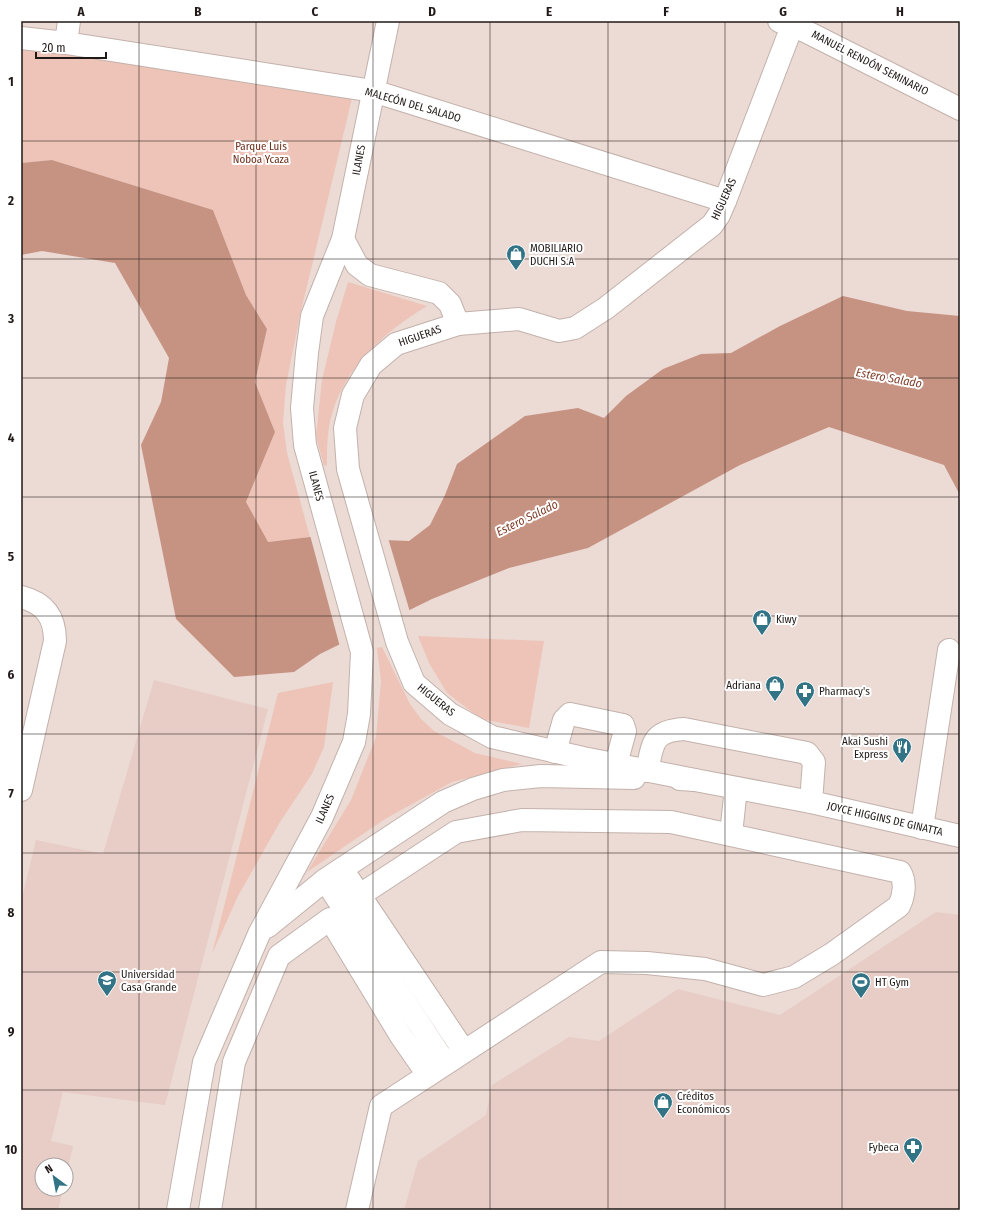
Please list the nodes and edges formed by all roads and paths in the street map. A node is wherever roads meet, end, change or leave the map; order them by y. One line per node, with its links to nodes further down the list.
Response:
1 (69, 21): 5 (street)
2 (388, 21): 6 (street, ILANES)
3 (788, 22): 7 (street, MANUEL RENDÓN SEMINARIO); 8 (street, HIGUERAS)
4 (21, 38): 5 (street, MALECÓN DEL SALADO)
5 (66, 43): 6 (street, MALECÓN DEL SALADO)
6 (372, 91): 8 (street, MALECÓN DEL SALADO); 9 (street, ILANES)
7 (960, 109)
8 (725, 201): 10 (street, HIGUERAS)
9 (343, 239): 10 (street); 25 (street, ILANES)
10 (458, 324): 13 (street, HIGUERAS)
11 (21, 597): 18 (street)
12 (949, 650): 20 (street)
13 (555, 752): 14 (street, HIGUERAS); 14 (street)
14 (616, 764): 15 (street, HIGUERAS)
15 (648, 771): 16 (street, HIGUERAS); 19 (street)
16 (695, 780): 17 (street, JOYCE HIGGINS DE GINATTA); 23 (street)
17 (736, 788): 19 (street, JOYCE HIGGINS DE GINATTA); 21 (street)
18 (21, 790)
19 (811, 802): 20 (street, JOYCE HIGGINS DE GINATTA)
20 (922, 828): 22 (street, JOYCE HIGGINS DE GINATTA)
21 (731, 834): 24 (street); 26 (street)
22 (960, 836)
23 (333, 874): 24 (street); 25 (street)
24 (345, 907): 26 (street); 27 (street); 29 (street)
25 (258, 934): 28 (street, ILANES)
26 (464, 1051): 27 (street)
27 (437, 1069): 30 (street)
28 (178, 1210)
29 (210, 1210)
30 (357, 1210)

